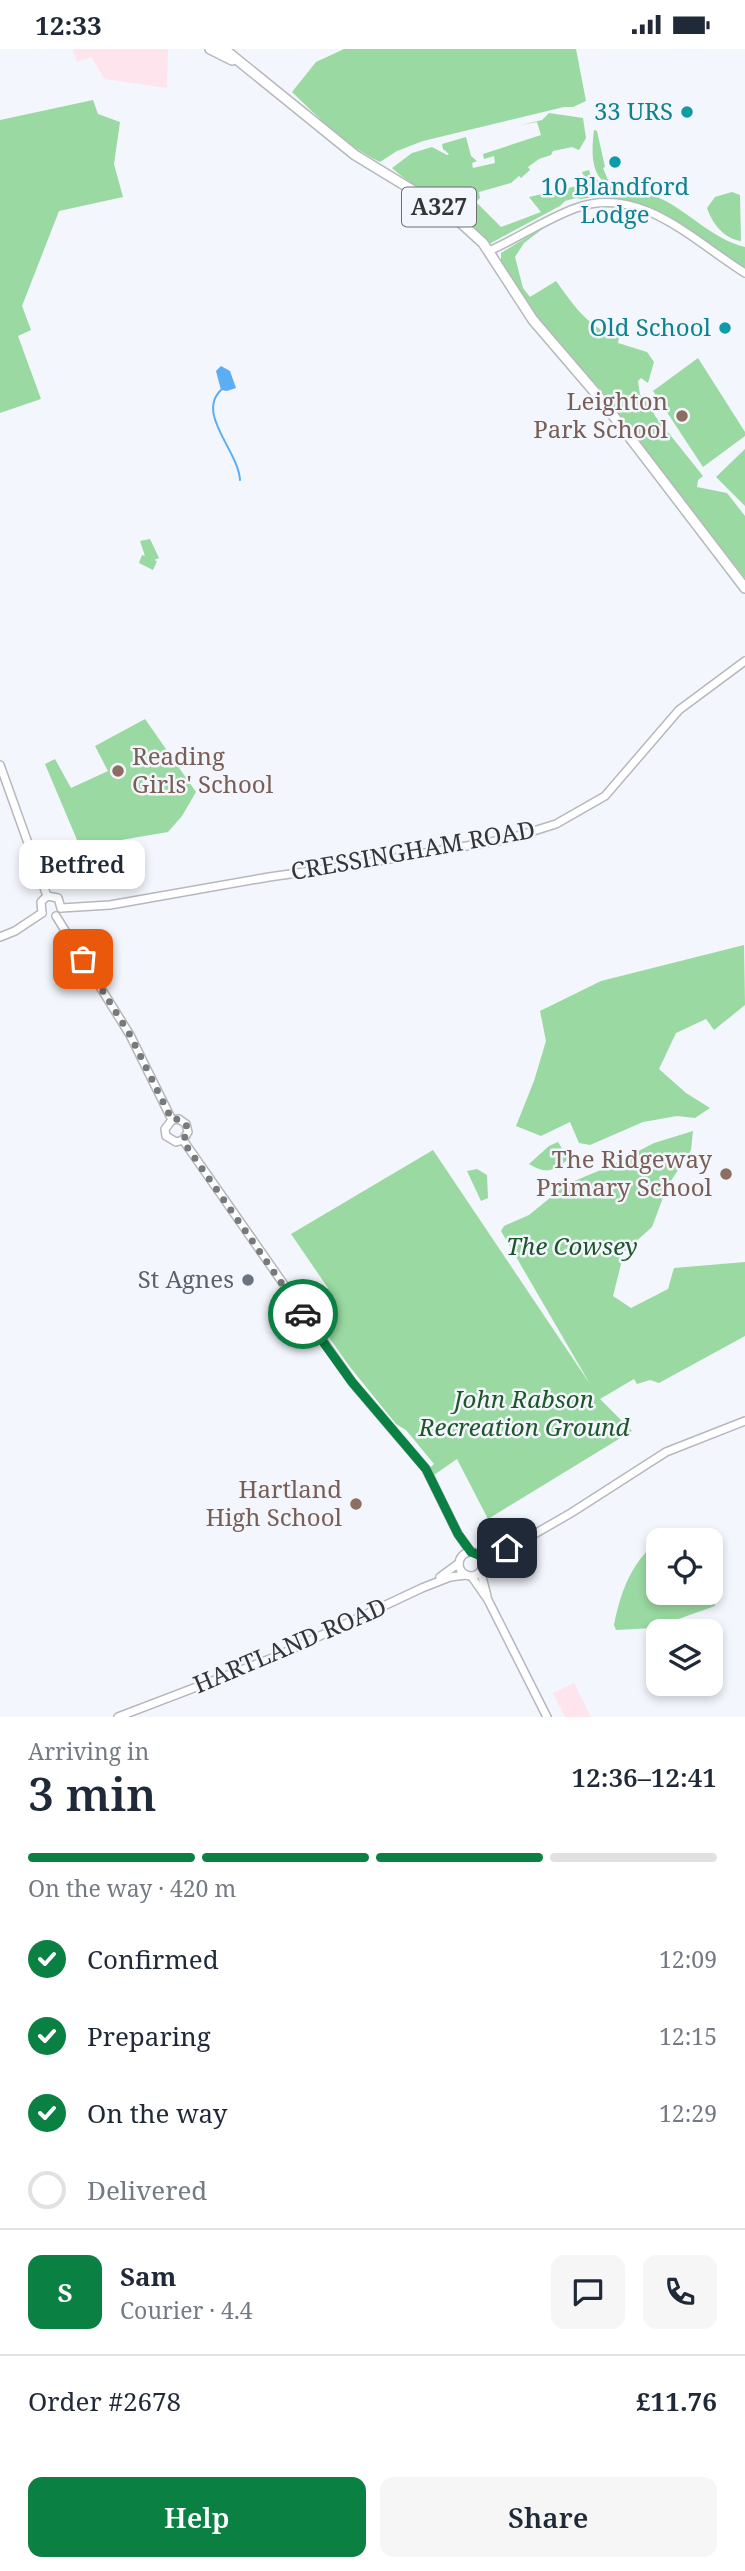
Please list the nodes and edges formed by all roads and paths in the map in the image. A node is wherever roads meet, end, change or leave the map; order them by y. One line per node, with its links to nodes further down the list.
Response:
1 (210, 49): 3 (main road, A327)
2 (224, 49): 3 (main road, A327)
3 (241, 63): 4 (main road, A327)
4 (489, 251): 5 (street); 6 (main road, A327)
5 (745, 273)
6 (745, 588)
7 (745, 661): 10 (street, CRESSINGHAM ROAD)
8 (0, 765): 9 (street)
9 (47, 896): 10 (street); 11 (street)
10 (61, 908): 12 (street)
11 (42, 913): 12 (street); 13 (street)
12 (55, 916): 14 (street)
13 (0, 937)
14 (172, 1120): 15 (street); 15 (street)
15 (183, 1140): 17 (street)
16 (745, 1421): 18 (street)
17 (458, 1534): 19 (street); 20 (street)
18 (507, 1548): 19 (street); 21 (street)
19 (475, 1553): 20 (street); 21 (street)
20 (461, 1560): 23 (street); 24 (street, HARTLAND ROAD)
21 (484, 1563): 22 (street)
22 (481, 1573): 23 (street); 25 (street)
23 (469, 1576): 24 (street, HARTLAND ROAD); 25 (street)
24 (422, 1588): 26 (street, HARTLAND ROAD)
25 (488, 1600): 27 (street)
26 (118, 1717)
27 (547, 1717)

